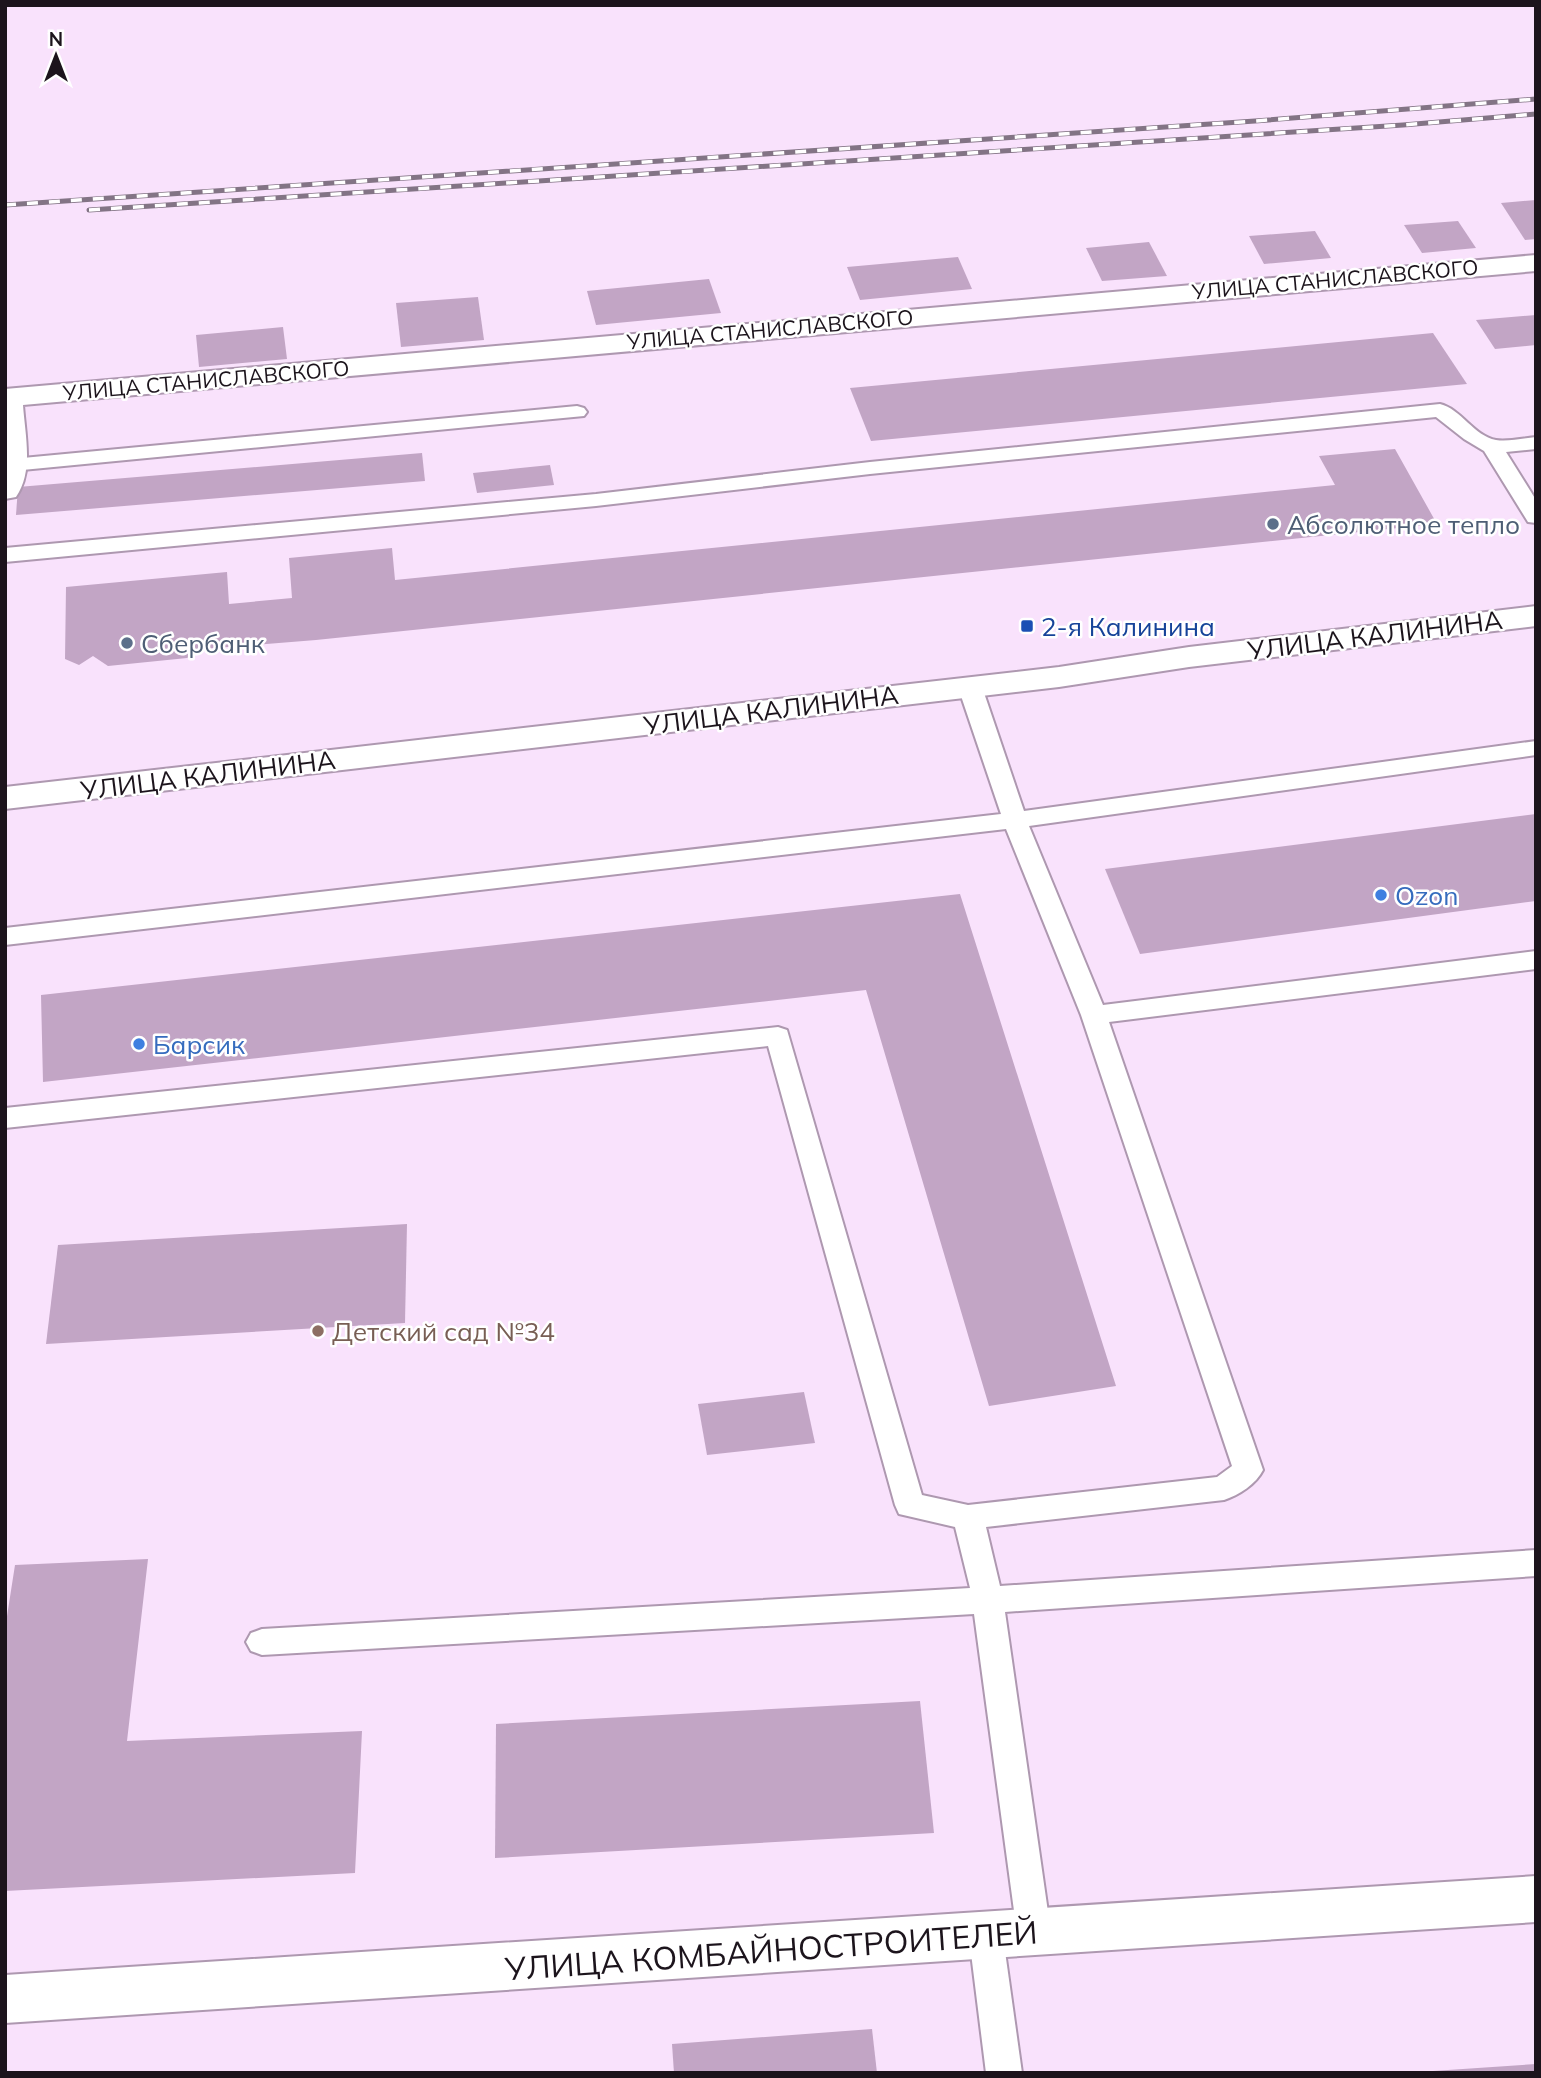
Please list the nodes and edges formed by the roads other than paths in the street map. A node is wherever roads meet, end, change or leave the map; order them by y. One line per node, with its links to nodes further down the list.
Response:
1 (1536, 263): 2 (street, УЛИЦА СТАНИСЛАВСКОГО)
2 (7, 398): 6 (street)
3 (577, 412): 6 (lane)
4 (1536, 443): 5 (lane)
5 (1492, 447): 8 (lane); 9 (lane)
6 (9, 477)
7 (416, 500): 9 (lane)
8 (1536, 517)
9 (5, 554)
10 (1536, 616): 11 (street, УЛИЦА КАЛИНИНА)
11 (970, 687): 13 (street, УЛИЦА КАЛИНИНА); 14 (lane)
12 (1536, 748): 14 (lane)
13 (5, 798)
14 (1015, 820): 15 (lane); 17 (lane)
15 (5, 937)
16 (1536, 960): 17 (lane)
17 (1094, 1015): 19 (lane)
18 (5, 1118): 19 (lane)
19 (968, 1517): 21 (lane)
20 (1536, 1563): 21 (lane)
21 (988, 1600): 22 (lane); 24 (lane)
22 (262, 1642)
23 (1536, 1899): 24 (street, УЛИЦА КОМБАЙНОСТРОИТЕЛЕЙ)
24 (1010, 1935): 25 (street, УЛИЦА КОМБАЙНОСТРОИТЕЛЕЙ); 26 (lane)
25 (5, 1999)
26 (1004, 2073)

